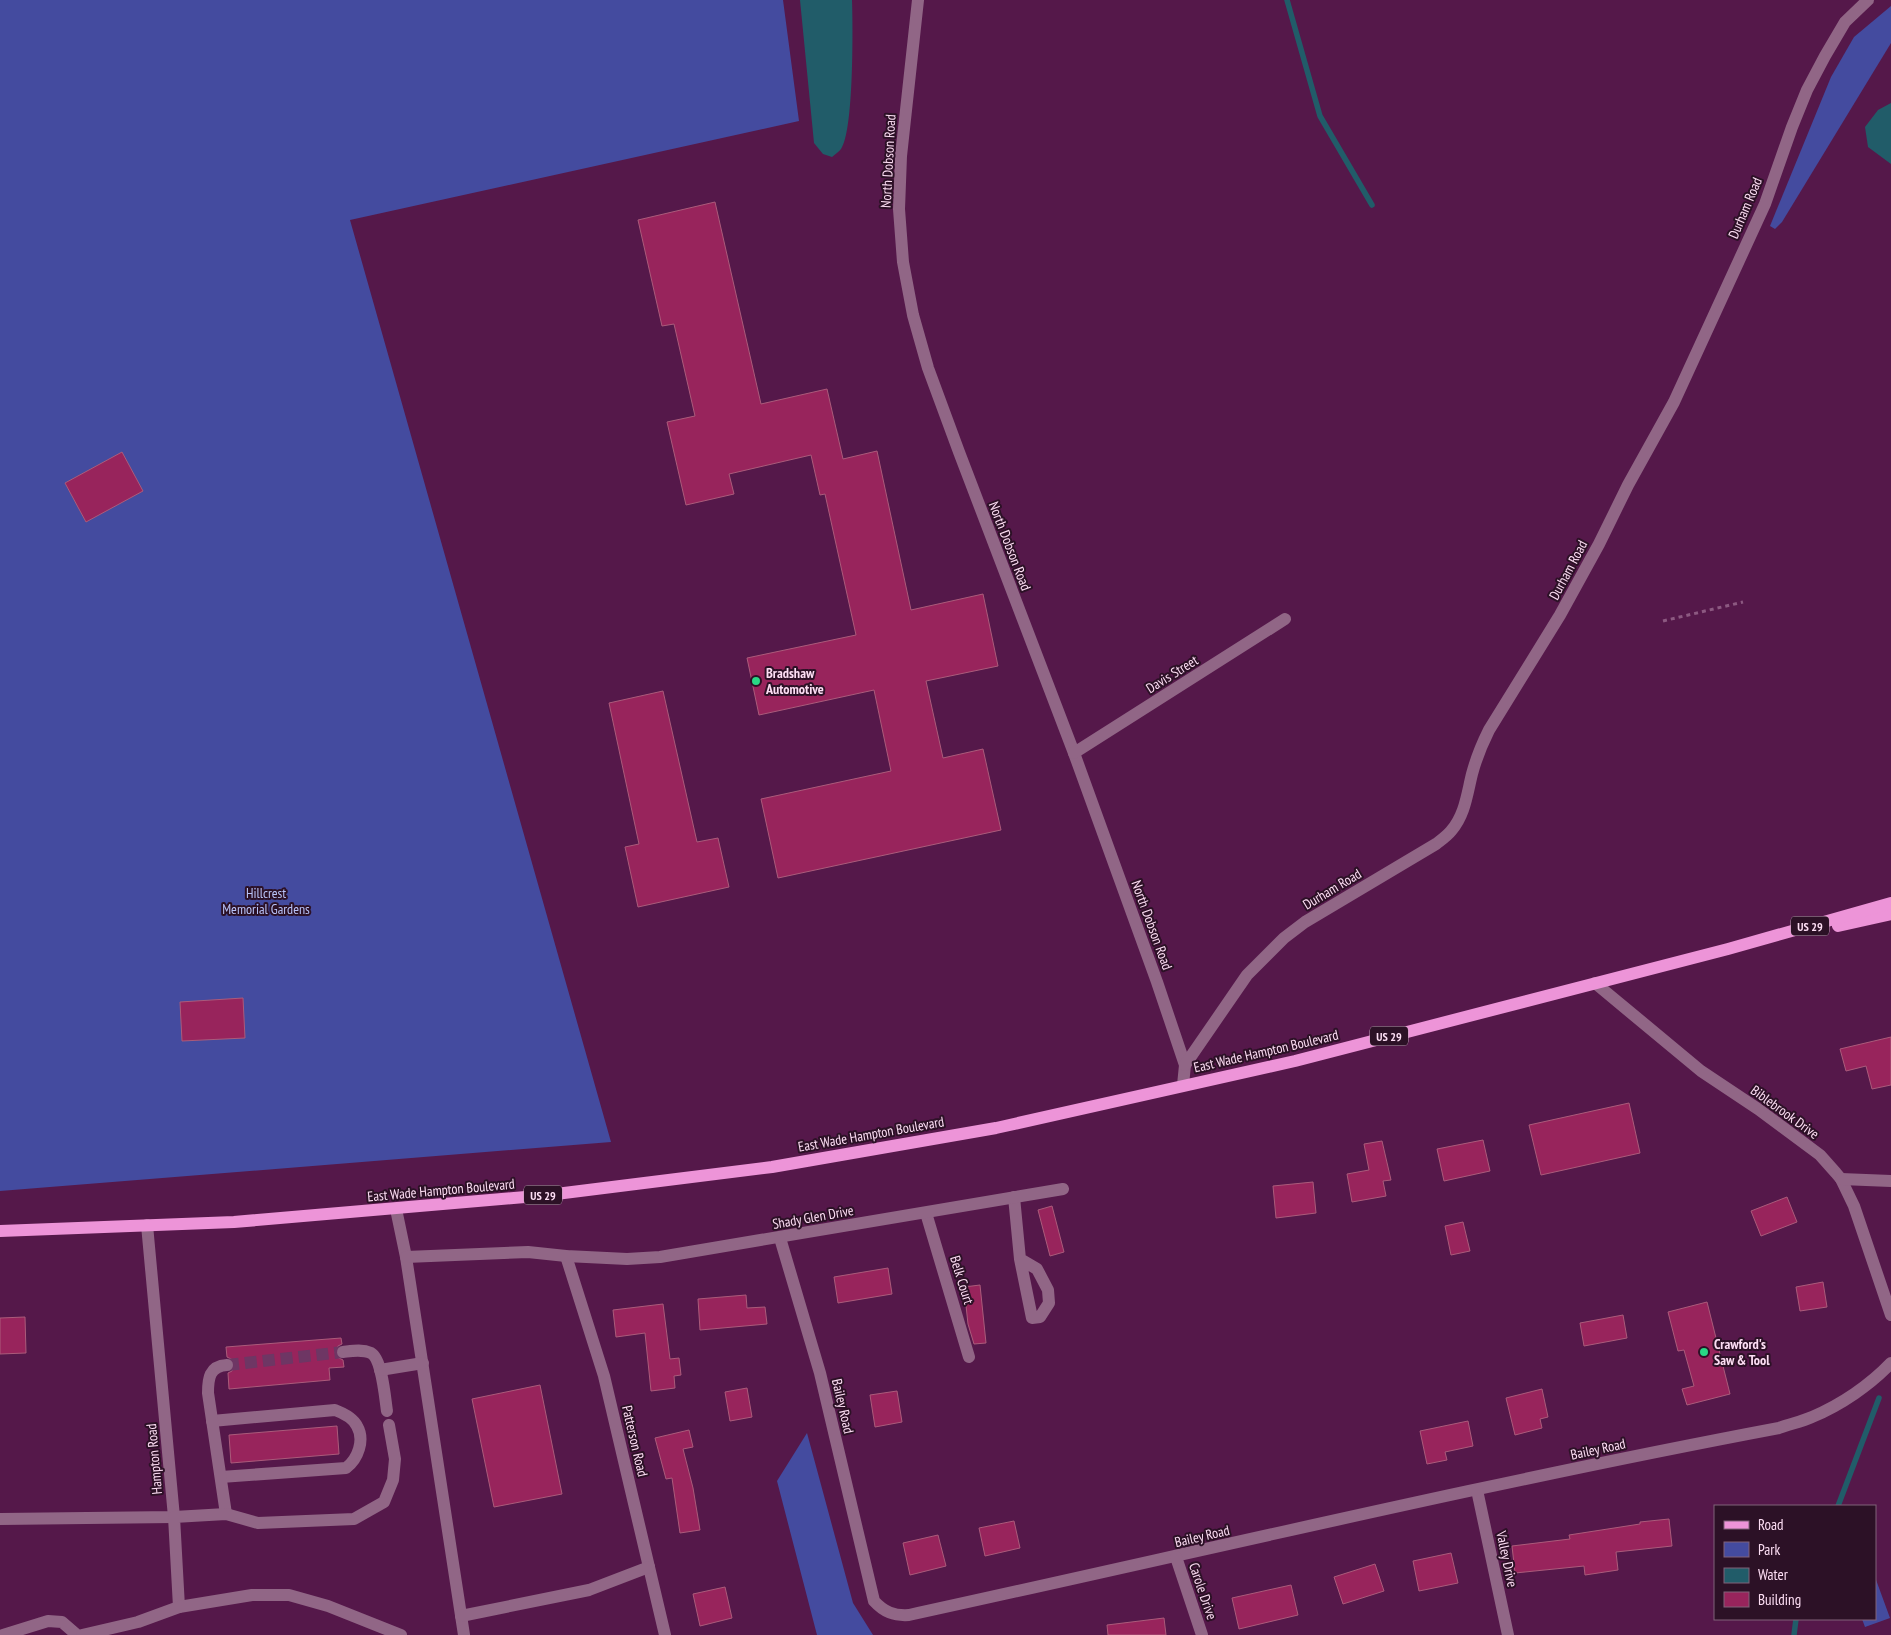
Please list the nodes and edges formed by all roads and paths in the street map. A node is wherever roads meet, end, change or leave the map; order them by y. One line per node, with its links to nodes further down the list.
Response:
1 (918, 0): 6 (street, North Dobson Road)
2 (1868, 0): 11 (street, Durham Road)
3 (1743, 602): 5 (path)
4 (1285, 619): 6 (street, Davis Street)
5 (1662, 621)
6 (1074, 754): 11 (street, North Dobson Road)
7 (1891, 903): 9 (main road, East Wade Hampton Boulevard / US 29)
8 (1891, 914): 9 (main road, East Wade Hampton Boulevard / US 29)
9 (1728, 949): 10 (main road, East Wade Hampton Boulevard / US 29)
10 (1595, 983): 12 (main road, East Wade Hampton Boulevard / US 29); 13 (street, Biblebrook Drive)
11 (1185, 1065): 12 (street, North Dobson Road)
12 (1183, 1085): 17 (main road, East Wade Hampton Boulevard / US 29)
13 (1841, 1179): 14 (street); 25 (street, Biblebrook Drive)
14 (1891, 1181)
15 (1063, 1189): 16 (street, Shady Glen Drive)
16 (1014, 1197): 18 (street, Shady Glen Drive); 24 (street)
17 (396, 1209): 19 (main road, East Wade Hampton Boulevard / US 29); 23 (street)
18 (926, 1213): 21 (street, Shady Glen Drive); 27 (street, Belk Court)
19 (147, 1225): 20 (main road, East Wade Hampton Boulevard / US 29); 38 (street, Hampton Road)
20 (0, 1231)
21 (780, 1238): 22 (street, Shady Glen Drive); 40 (street, Bailey Road)
22 (566, 1256): 23 (street, Shady Glen Drive); 41 (street, Patterson Road)
23 (406, 1257): 28 (street)
24 (1020, 1259)
25 (1891, 1315)
26 (343, 1352): 31 (street)
27 (969, 1357)
28 (423, 1363): 31 (street); 43 (street)
29 (1891, 1363): 36 (street, Bailey Road)
30 (227, 1365): 33 (street)
31 (380, 1370): 32 (street)
32 (387, 1411)
33 (212, 1421): 35 (street); 35 (street)
34 (389, 1425): 37 (street)
35 (221, 1478): 37 (street)
36 (1477, 1490): 40 (street, Bailey Road); 51 (street, Valley Drive)
37 (226, 1514): 38 (street)
38 (174, 1517): 39 (street); 42 (street, Hampton Road)
39 (0, 1518)
40 (1176, 1557): 50 (street, Carole Drive)
41 (649, 1567): 43 (street); 49 (street, Patterson Road)
42 (179, 1607): 46 (street); 47 (street)
43 (461, 1616): 48 (street)
44 (3, 1635): 45 (street)
45 (77, 1635)
46 (82, 1635)
47 (401, 1635)
48 (464, 1635)
49 (665, 1635)
50 (1202, 1635)
51 (1508, 1635)

